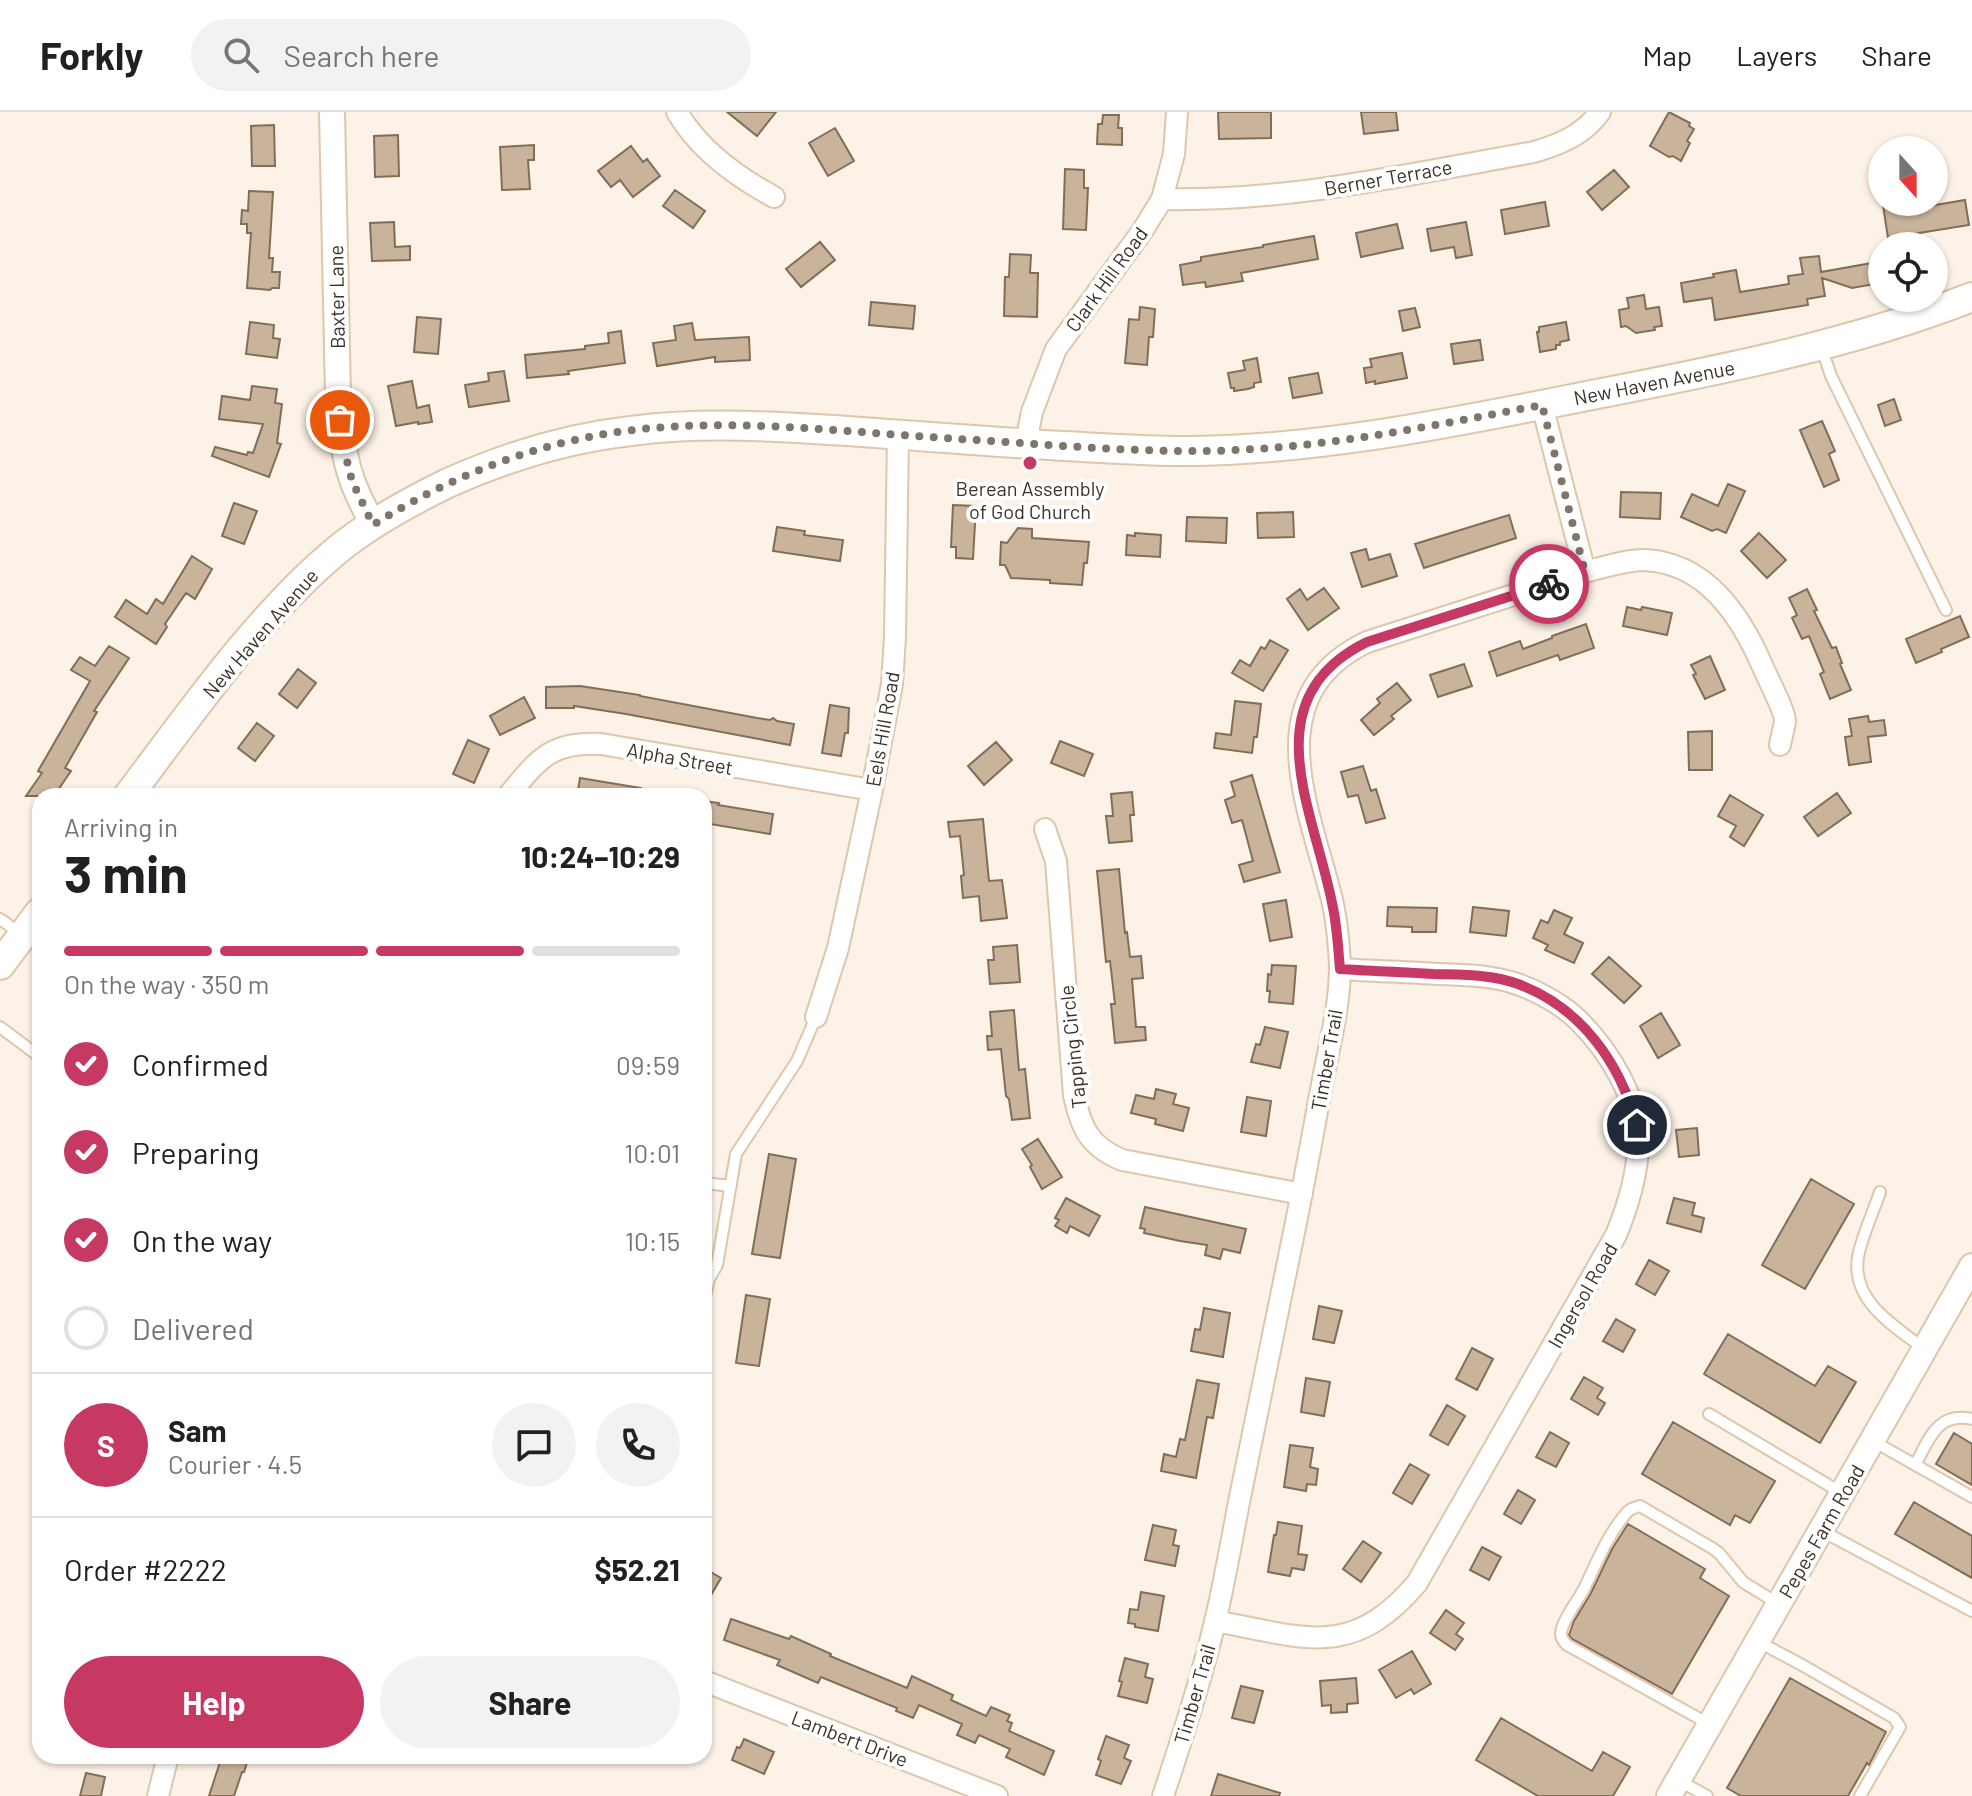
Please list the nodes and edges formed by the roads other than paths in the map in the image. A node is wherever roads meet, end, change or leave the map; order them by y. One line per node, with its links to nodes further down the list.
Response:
1 (332, 112): 12 (street, Baxter Lane)
2 (677, 112): 5 (street)
3 (1177, 112): 6 (street, Clark Hill Road)
4 (1600, 112): 6 (street, Berner Terrace)
5 (774, 197)
6 (1162, 199): 11 (street, Clark Hill Road)
7 (1972, 297): 8 (main road, New Haven Avenue)
8 (1821, 344): 9 (main road, New Haven Avenue); 14 (lane)
9 (1542, 405): 11 (main road, New Haven Avenue); 13 (street)
10 (898, 435): 11 (main road, New Haven Avenue); 12 (main road, New Haven Avenue); 18 (street, Eels Hill Road)
11 (1026, 443)
12 (373, 525): 16 (main road, New Haven Avenue)
13 (1585, 572): 15 (street, Timber Trail); 23 (street, Timber Trail)
14 (1946, 610)
15 (1780, 745)
16 (134, 788)
17 (515, 788): 18 (street, Alpha Street)
18 (872, 790): 24 (street, Eels Hill Road)
19 (1045, 829): 30 (street, Tapping Circle)
20 (32, 916): 21 (main road)
21 (11, 927): 22 (main road)
22 (0, 965)
23 (1340, 969): 30 (street, Timber Trail); 43 (street, Ingersol Road)
24 (816, 1017): 28 (lane)
25 (0, 1027): 26 (lane)
26 (32, 1051)
27 (712, 1184): 28 (lane)
28 (731, 1186): 32 (lane)
29 (1880, 1192): 33 (lane)
30 (1302, 1194): 43 (street, Timber Trail)
31 (1972, 1266): 33 (street, Pepes Farm Road)
32 (712, 1274)
33 (1924, 1349): 36 (street, Pepes Farm Road)
34 (1709, 1414): 38 (lane)
35 (1972, 1419): 37 (lane)
36 (1873, 1441): 37 (lane); 38 (street, Pepes Farm Road)
37 (1915, 1465): 39 (lane)
38 (1842, 1493): 40 (street, Pepes Farm Road)
39 (1972, 1497)
40 (1821, 1530): 41 (street, Pepes Farm Road); 42 (lane)
41 (1779, 1604): 44 (street, Pepes Farm Road); 46 (lane)
42 (1972, 1611)
43 (1215, 1621): 51 (street, Timber Trail)
44 (1758, 1641): 46 (street, Pepes Farm Road); 53 (lane)
45 (712, 1684): 50 (street, Lambert Drive)
46 (1710, 1725): 48 (street, Pepes Farm Road)
47 (166, 1764): 49 (street)
48 (1674, 1788): 52 (lane)
49 (158, 1796)
50 (997, 1796)
51 (1163, 1796)
52 (1707, 1796)
53 (1860, 1796)

